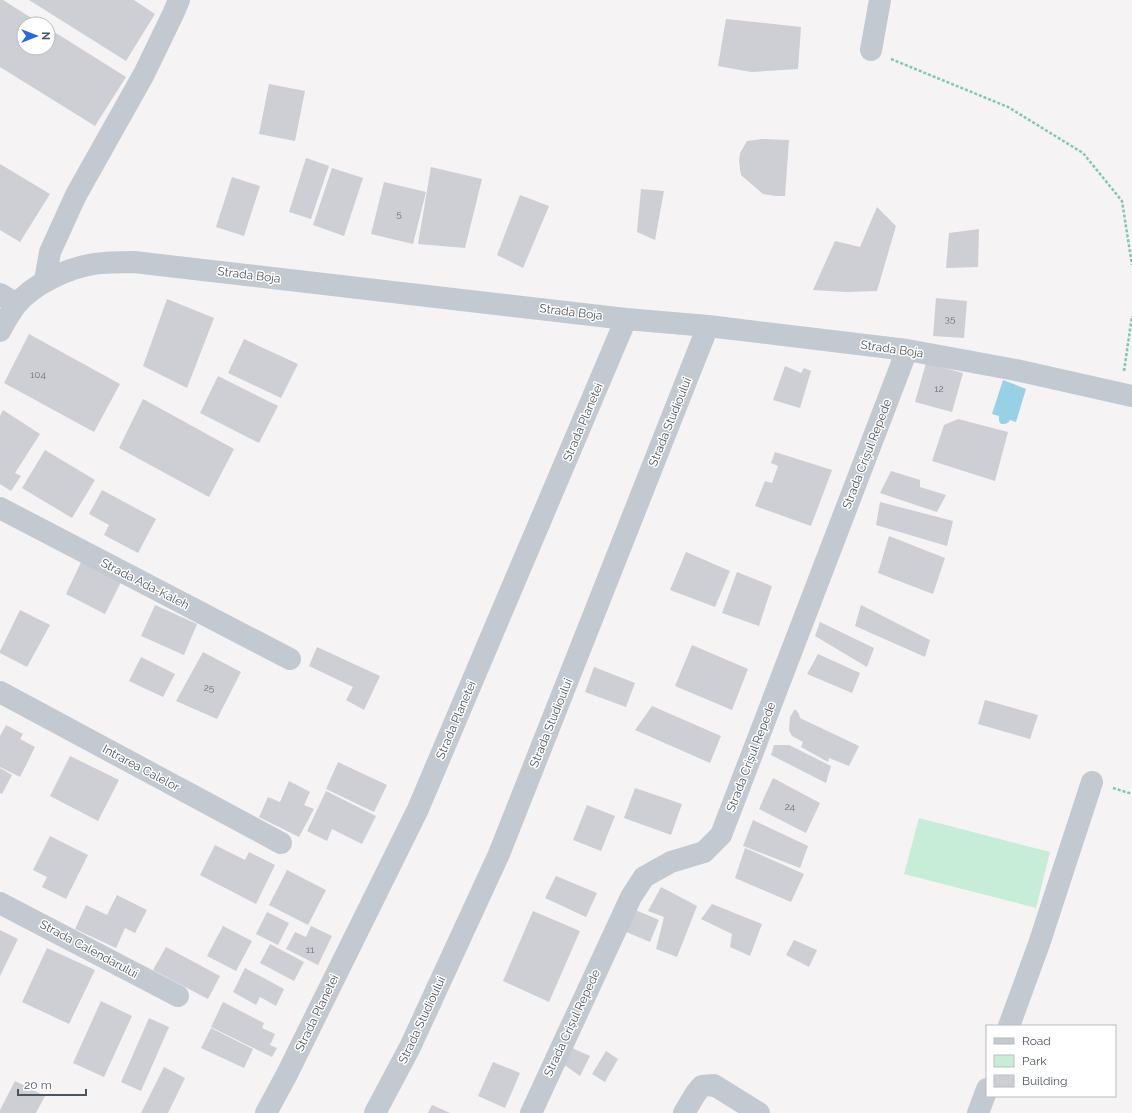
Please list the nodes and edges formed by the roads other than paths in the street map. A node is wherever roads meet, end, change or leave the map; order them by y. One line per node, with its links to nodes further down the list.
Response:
1 (179, 0): 4 (street)
2 (880, 0): 3 (street)
3 (871, 50)
4 (46, 281): 5 (street, Strada Boja); 6 (street, Strada Boja)
5 (8, 299): 8 (street, Strada Boja)
6 (626, 319): 7 (street, Strada Boja); 20 (street, Strada Planetei)
7 (708, 326): 9 (street, Strada Boja); 21 (street, Strada Studioului)
8 (0, 331)
9 (907, 350): 10 (street, Strada Boja); 22 (street, Strada Crișul Repede)
10 (1127, 395)
11 (0, 508): 12 (street, Strada Ada-Kaleh)
12 (290, 659)
13 (0, 692): 15 (street, Intrarea Calelor)
14 (1092, 782): 18 (street)
15 (281, 843)
16 (0, 903): 17 (street, Strada Calendarului)
17 (178, 996)
18 (1009, 1025)
19 (986, 1092): 25 (street)
20 (266, 1113)
21 (375, 1113)
22 (531, 1113)
23 (684, 1113): 24 (street)
24 (759, 1113)
25 (978, 1113)

